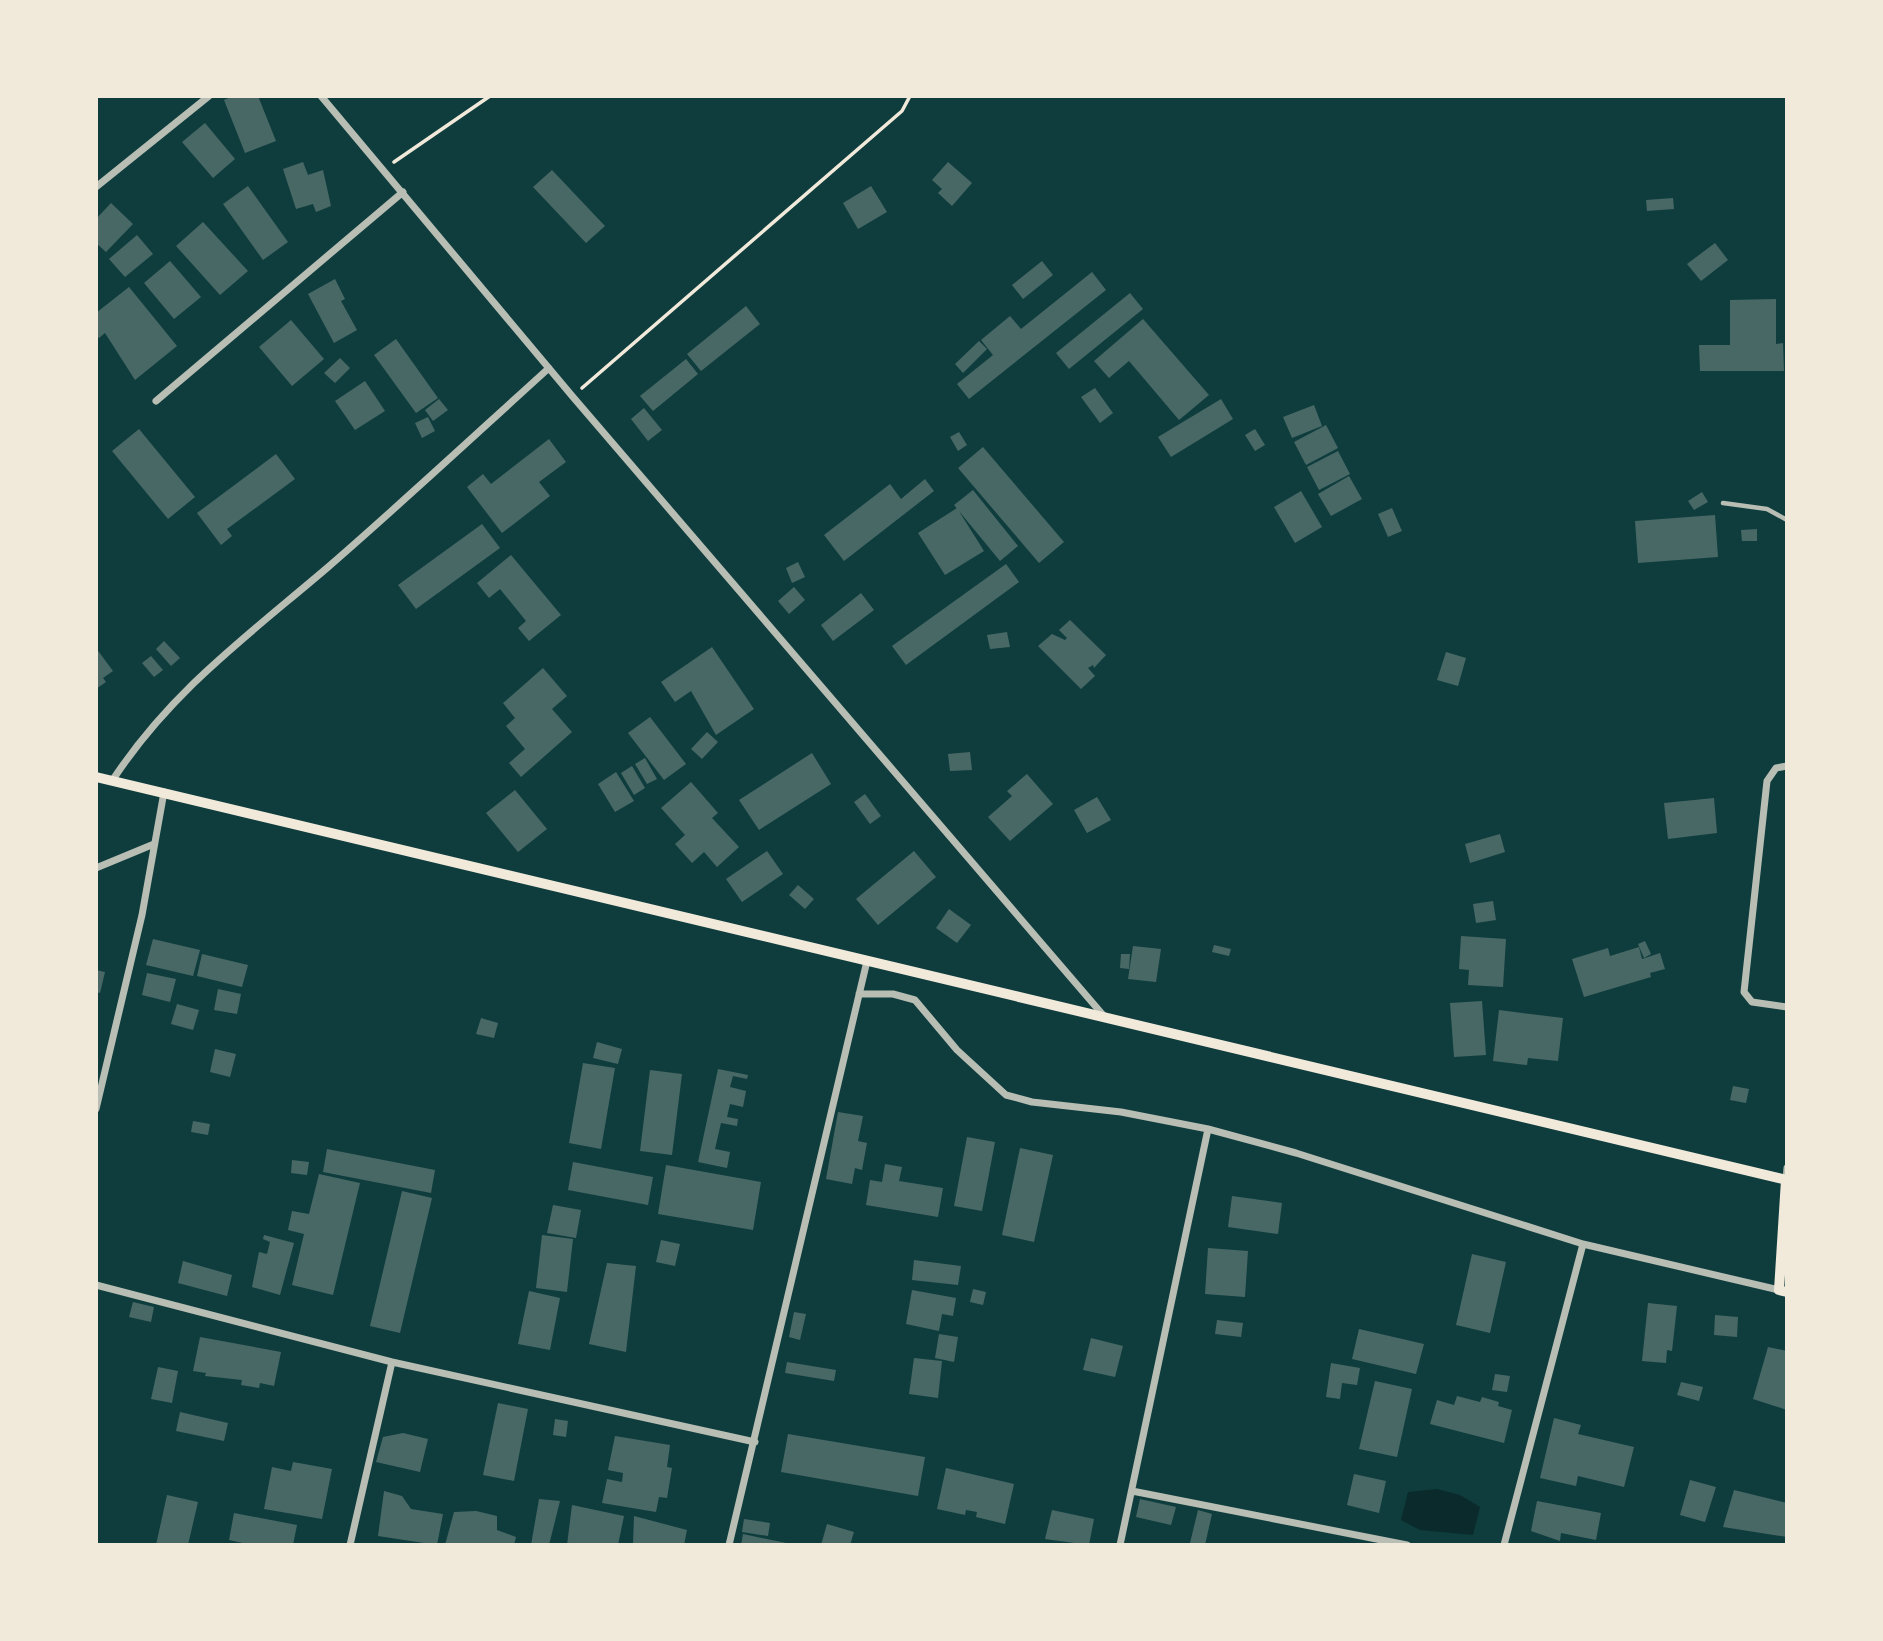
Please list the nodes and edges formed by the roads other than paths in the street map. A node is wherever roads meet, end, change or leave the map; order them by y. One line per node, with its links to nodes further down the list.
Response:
1 (209, 96): 3 (street)
2 (321, 96): 4 (street)
3 (96, 187)
4 (403, 192): 5 (street); 6 (street)
5 (548, 368): 11 (street); 18 (street)
6 (156, 401)
7 (1723, 503): 8 (lane)
8 (1787, 520)
9 (1787, 766): 17 (street)
10 (96, 777): 11 (main road)
11 (112, 780): 12 (main road)
12 (164, 791): 13 (street); 15 (main road)
13 (154, 844): 14 (street); 19 (street)
14 (96, 868)
15 (867, 961): 16 (street); 18 (main road)
16 (859, 994): 20 (street); 27 (street)
17 (1787, 1007)
18 (1103, 1015): 22 (main road)
19 (96, 1109)
20 (1208, 1129): 23 (street); 28 (street)
21 (1787, 1168): 22 (street)
22 (1786, 1180): 25 (main road)
23 (1583, 1244): 25 (street); 33 (street)
24 (96, 1285): 26 (street)
25 (1783, 1291)
26 (392, 1362): 27 (street); 29 (street)
27 (755, 1442): 30 (street)
28 (1132, 1491): 31 (street); 32 (street)
29 (350, 1545)
30 (729, 1545)
31 (1120, 1545)
32 (1407, 1545)
33 (1504, 1545)

